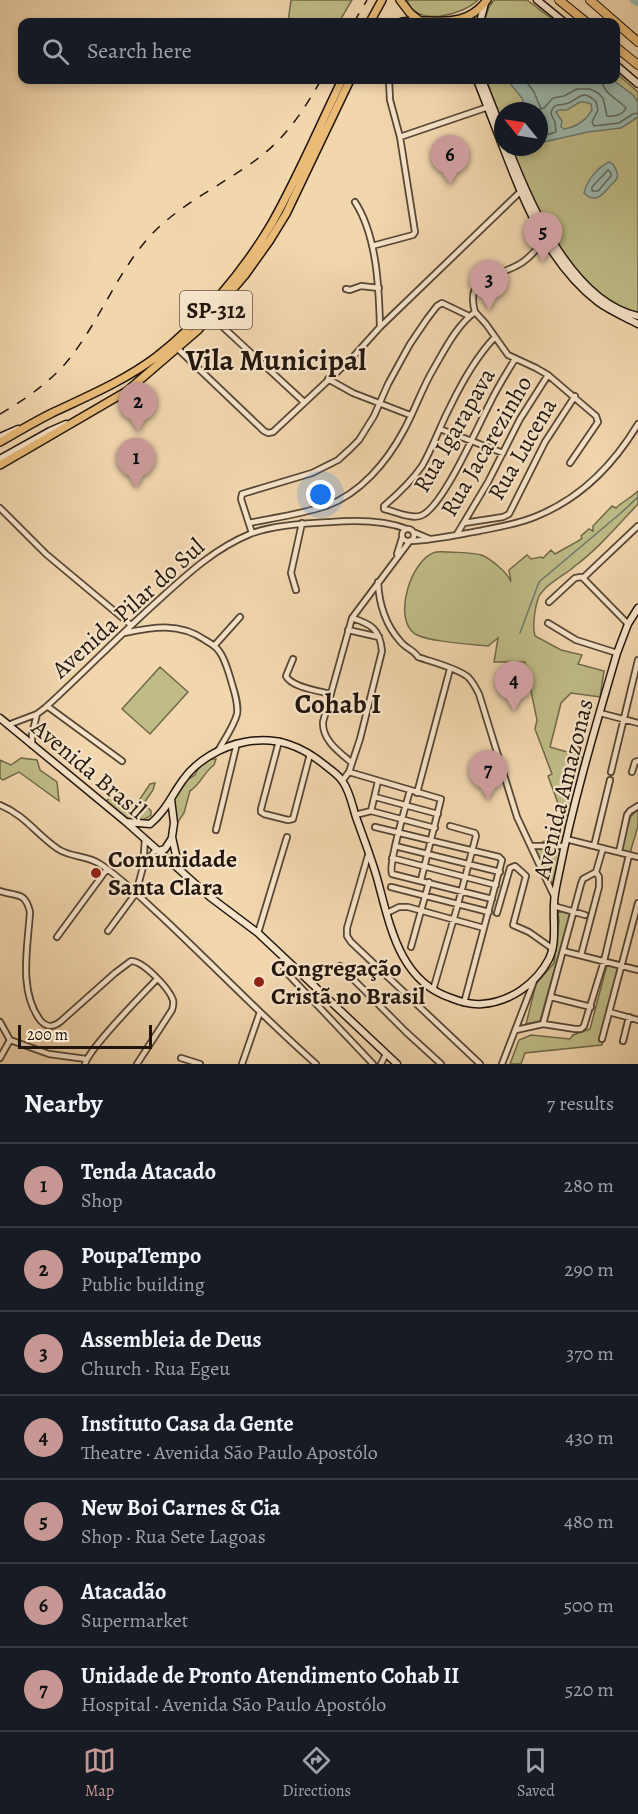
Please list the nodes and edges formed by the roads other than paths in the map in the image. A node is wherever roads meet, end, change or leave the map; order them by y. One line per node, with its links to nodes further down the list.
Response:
1 (382, 0): 7 (main road)
2 (400, 0): 8 (main road)
3 (559, 0): 12 (highway)
4 (590, 0): 13 (highway)
5 (537, 1): 11 (main road)
6 (486, 2): 9 (main road); 10 (main road)
7 (372, 18)
8 (417, 18)
9 (458, 18)
10 (481, 18)
11 (559, 18)
12 (581, 18)
13 (611, 18)
14 (620, 26): 15 (highway)
15 (638, 42)
16 (620, 51): 17 (highway)
17 (638, 65)
18 (620, 69): 24 (main road)
19 (340, 84): 44 (main road, SP-312)
20 (348, 84): 38 (main road, SP-312)
21 (389, 84): 28 (street)
22 (479, 84): 25 (main road)
23 (484, 84): 26 (main road)
24 (638, 84)
25 (488, 107): 27 (main road); 28 (street)
26 (494, 110)
27 (494, 123)
28 (400, 137): 34 (street)
29 (507, 156): 31 (main road)
30 (512, 156): 40 (main road)
31 (521, 191): 33 (main road); 42 (street)
32 (355, 202): 34 (street)
33 (545, 240): 37 (street); 41 (main road)
34 (372, 246): 35 (street)
35 (379, 288): 36 (street); 42 (street)
36 (346, 289)
37 (475, 312): 39 (street); 43 (street)
38 (211, 316): 44 (main road, SP-312); 49 (street)
39 (469, 316): 50 (street); 51 (street)
40 (638, 316)
41 (638, 324)
42 (379, 329): 47 (street)
43 (495, 337): 45 (street); 55 (street)
44 (175, 346): 49 (street); 52 (main road, SP-312); 54 (main road, SP-312)
45 (515, 359): 46 (street); 57 (street, Rua Igarapava)
46 (548, 375): 48 (street); 59 (street, Rua Jacarezinho)
47 (328, 379): 49 (street); 50 (street)
48 (574, 396): 61 (street); 66 (street, Rua Lucena)
49 (304, 402)
50 (380, 403): 51 (street); 64 (street)
51 (410, 415): 64 (street)
52 (83, 416): 60 (main road); 62 (main road, SP-312)
53 (638, 424): 71 (street)
54 (27, 426): 56 (main road); 58 (main road, SP-312)
55 (440, 429): 57 (street); 57 (street, Rua Igarapava)
56 (0, 437)
57 (471, 441): 59 (street)
58 (0, 442)
59 (503, 453): 66 (street, Rua Jacarezinho)
60 (0, 459)
61 (570, 463)
62 (0, 465)
63 (0, 508): 86 (street)
64 (249, 523): 70 (street)
65 (302, 523): 67 (street, Avenida Pilar do Sul); 70 (street, Avenida Pilar do Sul); 78 (street)
66 (464, 523): 71 (street, Rua Jacarezinho)
67 (391, 524): 69 (street, Avenida Pilar do Sul); 72 (street)
68 (638, 526): 76 (street)
69 (410, 530): 72 (street); 73 (street, Avenida Pilar do Sul); 74 (street)
70 (252, 533): 82 (street, Avenida Pilar do Sul)
71 (456, 535): 73 (street)
72 (402, 536): 74 (street); 75 (street)
73 (432, 540): 74 (street)
74 (410, 541): 75 (street)
75 (397, 557): 77 (street)
76 (584, 578): 79 (street); 85 (street)
77 (378, 582): 83 (street); 95 (street)
78 (296, 590)
79 (549, 602)
80 (638, 608): 85 (main road, Avenida Amazonas)
81 (240, 617): 91 (street)
82 (139, 618): 86 (street, Avenida Pilar do Sul); 87 (street)
83 (352, 618): 88 (street); 90 (street)
84 (548, 623): 92 (street)
85 (628, 624): 92 (main road, Avenida Amazonas)
86 (131, 625): 89 (street, Avenida Pilar do Sul)
87 (147, 628): 89 (street); 91 (street)
88 (348, 630): 90 (street); 97 (street)
89 (123, 634): 98 (street, Avenida Pilar do Sul)
90 (379, 637): 111 (street)
91 (214, 646): 108 (street)
92 (617, 653): 99 (main road, Avenida Amazonas)
93 (293, 659): 97 (street)
94 (638, 660): 96 (street)
95 (450, 669): 120 (street); 145 (street)
96 (636, 676): 102 (street)
97 (331, 694): 111 (street)
98 (47, 706): 100 (street, Avenida Pilar do Sul); 110 (street)
99 (600, 712): 102 (street); 142 (main road, Avenida Amazonas)
100 (37, 714): 104 (street, Avenida Pilar do Sul); 107 (street)
101 (0, 718): 104 (main road, Avenida Brasil)
102 (625, 719): 103 (street); 114 (street)
103 (638, 723)
104 (8, 725): 107 (main road, Avenida Brasil)
105 (279, 741): 106 (main road); 109 (main road); 109 (street)
106 (237, 743): 108 (main road); 137 (street)
107 (32, 745): 131 (main road, Avenida Brasil)
108 (218, 751): 122 (main road)
109 (310, 754): 116 (main road)
110 (122, 761)
111 (351, 762): 113 (street)
112 (636, 762): 115 (street)
113 (349, 772): 116 (street); 118 (street)
114 (610, 772)
115 (632, 772)
116 (342, 780): 128 (main road, Avenida Amazonas)
117 (610, 780): 147 (street)
118 (378, 781): 119 (street); 121 (street)
119 (410, 790): 120 (street); 124 (street)
120 (417, 793): 127 (street)
121 (375, 797): 124 (street); 126 (street)
122 (171, 798): 129 (main road); 132 (main road)
123 (0, 805): 160 (street)
124 (406, 806): 127 (street); 130 (street)
125 (638, 807): 152 (street)
126 (371, 811): 128 (street); 130 (street)
127 (438, 814): 136 (street)
128 (355, 815): 151 (main road, Avenida Amazonas)
129 (159, 816): 132 (main road); 133 (main road)
130 (402, 820): 136 (street); 138 (street)
131 (126, 822): 133 (main road); 141 (main road, Avenida Brasil)
132 (174, 823): 139 (main road)
133 (150, 824): 141 (main road)
134 (450, 826): 150 (street)
135 (375, 827): 138 (street)
136 (435, 828): 143 (street)
137 (216, 830)
138 (399, 833): 143 (street); 144 (street)
139 (172, 837): 149 (main road); 161 (main road)
140 (287, 837): 187 (street)
141 (145, 839): 149 (main road, Avenida Brasil); 159 (street)
142 (566, 839): 146 (main road, Avenida Amazonas); 147 (street)
143 (431, 840): 150 (street); 153 (street)
144 (395, 846): 153 (street); 156 (street)
145 (531, 846): 146 (street); 173 (street)
146 (564, 846): 173 (main road, Avenida Amazonas)
147 (594, 846): 148 (street)
148 (603, 848): 152 (street); 163 (street)
149 (157, 850): 159 (street); 161 (main road, Avenida Brasil)
150 (473, 851): 157 (street); 162 (street)
151 (369, 852): 181 (main road, Avenida Amazonas); 226 (street)
152 (619, 852): 154 (street)
153 (428, 853): 157 (street); 158 (street)
154 (629, 855): 155 (street); 194 (street)
155 (638, 857)
156 (392, 858): 158 (street); 165 (street)
157 (469, 864): 162 (street); 164 (street)
158 (424, 866): 164 (street); 165 (street)
159 (143, 867): 171 (street)
160 (107, 869): 171 (street); 188 (street)
161 (180, 870): 187 (main road, Avenida Brasil)
162 (500, 872): 167 (street)
163 (596, 872): 180 (street); 192 (street)
164 (465, 877): 167 (street); 170 (street)
165 (421, 880): 166 (street)
166 (429, 882): 170 (street); 172 (street)
167 (496, 885): 174 (street)
168 (391, 887): 172 (street)
169 (0, 891): 198 (street)
170 (462, 891): 174 (street); 176 (street)
171 (136, 893): 186 (street); 204 (street)
172 (425, 896): 176 (street); 178 (street)
173 (554, 896): 177 (main road, Avenida Amazonas)
174 (492, 899): 179 (street)
175 (638, 903): 195 (street)
176 (458, 904): 179 (street); 184 (street)
177 (554, 906): 180 (street); 190 (main road, Avenida Amazonas)
178 (422, 910): 181 (street); 184 (street); 189 (street)
179 (489, 912): 185 (street)
180 (573, 912): 183 (street); 191 (street)
181 (387, 913): 200 (main road, Avenida Amazonas)
182 (496, 913): 190 (street)
183 (585, 915)
184 (454, 919): 185 (street); 200 (street)
185 (484, 928): 202 (street)
186 (108, 931)
187 (258, 933): 193 (main road, Avenida Brasil)
188 (57, 937)
189 (411, 947)
190 (553, 950): 199 (main road, Avenida Amazonas)
191 (563, 951): 192 (street); 201 (street)
192 (581, 955): 194 (street)
193 (286, 960): 214 (main road, Avenida Brasil); 222 (street)
194 (604, 961): 195 (street); 203 (street)
195 (622, 965): 197 (street); 205 (street)
196 (340, 966): 225 (street)
197 (638, 970)
198 (157, 979): 217 (street); 218 (street)
199 (534, 981): 202 (main road, Avenida Amazonas); 210 (street, Avenida Amazonas)
200 (433, 990): 202 (main road, Avenida Amazonas)
201 (551, 997): 203 (street); 209 (street)
202 (464, 1003)
203 (591, 1007): 209 (street)
204 (260, 1012): 220 (street); 221 (street)
205 (609, 1012): 206 (street); 211 (street)
206 (629, 1017): 207 (street); 213 (street)
207 (638, 1020)
208 (0, 1022): 212 (street)
209 (543, 1024): 210 (street)
210 (516, 1030): 227 (street, Avenida Amazonas)
211 (602, 1039)
212 (10, 1040): 215 (street); 217 (street)
213 (623, 1041)
214 (386, 1054): 223 (street); 224 (main road, Avenida Brasil)
215 (0, 1058)
216 (181, 1058): 219 (street)
217 (86, 1061)
218 (136, 1064)
219 (200, 1064)
220 (242, 1064)
221 (316, 1064)
222 (373, 1064)
223 (381, 1064)
224 (397, 1064)
225 (441, 1064)
226 (480, 1064)
227 (502, 1064)

